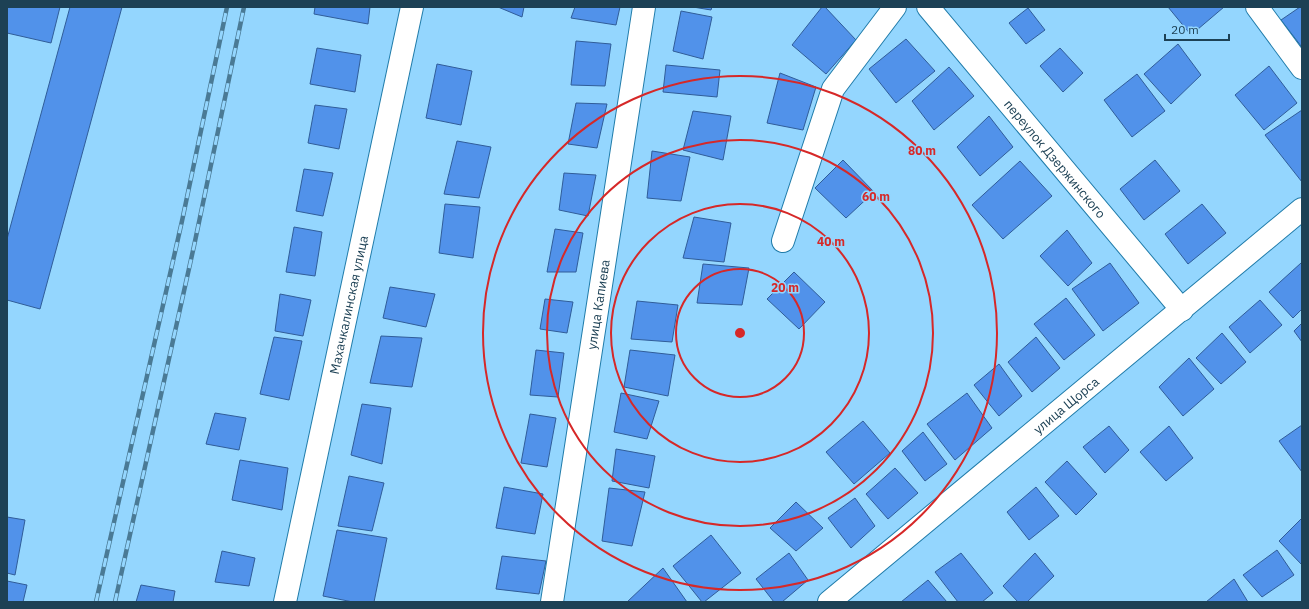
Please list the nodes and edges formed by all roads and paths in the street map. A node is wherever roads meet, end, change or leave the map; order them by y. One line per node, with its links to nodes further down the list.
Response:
1 (412, 7): 10 (street, Махачкалинская улица)
2 (644, 7): 11 (street, улица Капиева)
3 (896, 7): 8 (street)
4 (928, 7): 9 (street, переулок Дзержинского)
5 (1257, 7): 6 (street)
6 (1302, 68)
7 (1302, 209): 9 (street, улица Щорса)
8 (783, 241)
9 (1182, 310): 12 (street, улица Щорса)
10 (285, 602)
11 (552, 602)
12 (830, 602)

